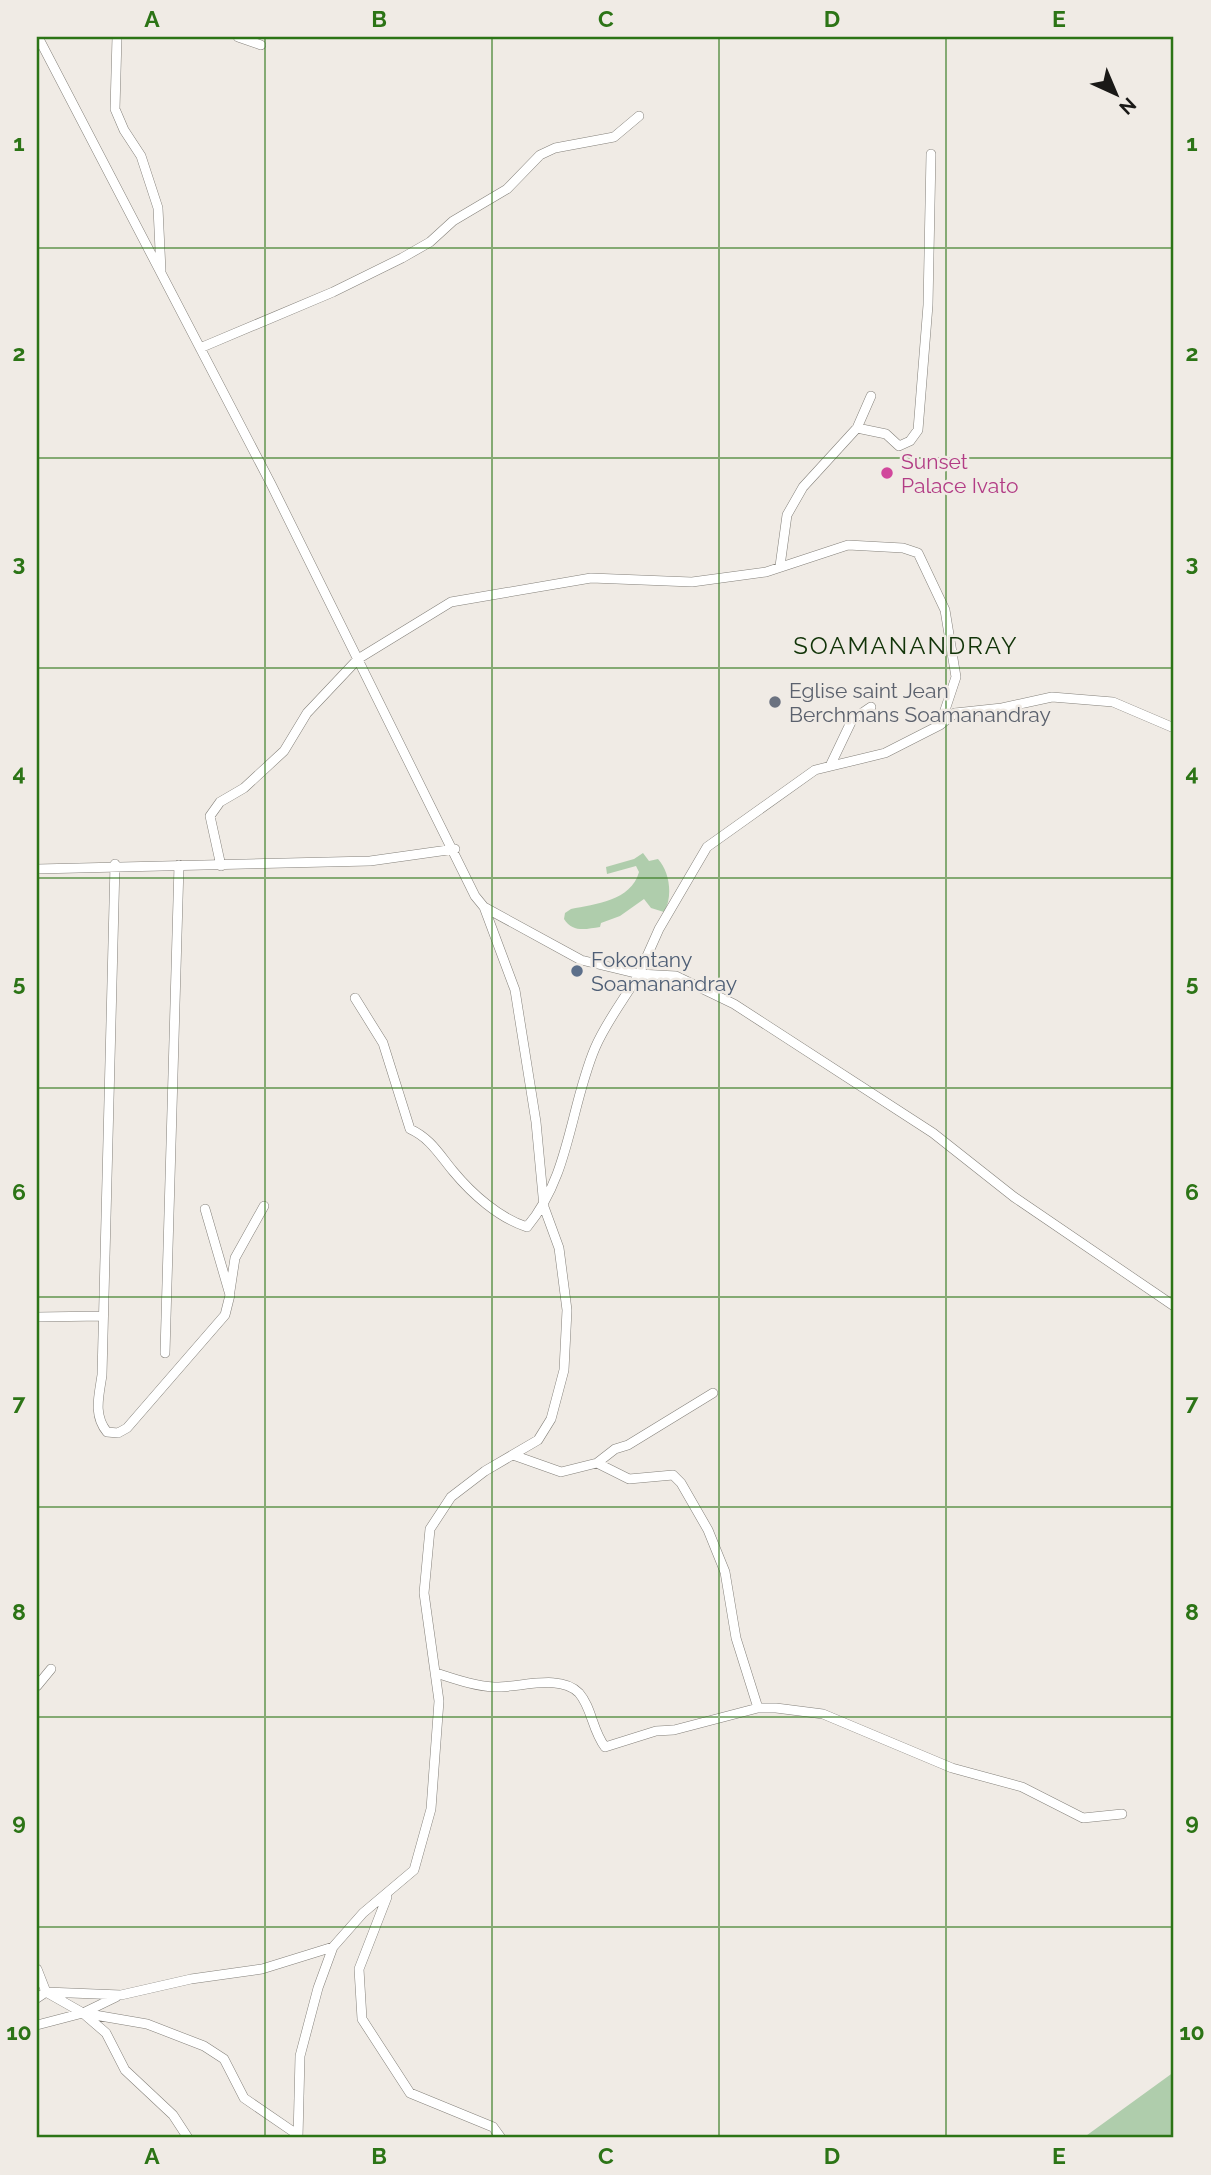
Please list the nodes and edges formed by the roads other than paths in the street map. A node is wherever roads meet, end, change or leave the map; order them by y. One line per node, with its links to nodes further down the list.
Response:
1 (38, 37): 7 (street)
2 (117, 37): 7 (street)
3 (238, 37): 4 (street)
4 (261, 45)
5 (639, 116): 8 (street)
6 (931, 154): 10 (street)
7 (162, 276): 8 (street)
8 (200, 348): 12 (street)
9 (871, 396): 10 (street)
10 (857, 428): 11 (street)
11 (780, 566): 12 (street); 14 (street)
12 (358, 659): 17 (street); 20 (street)
13 (872, 707): 16 (street)
14 (940, 724): 15 (street); 16 (street)
15 (1174, 728)
16 (831, 764): 23 (street)
17 (454, 849): 20 (street); 22 (street)
18 (115, 864): 19 (street); 21 (street); 30 (street)
19 (179, 865): 20 (street); 32 (street)
20 (220, 866)
21 (37, 869)
22 (484, 907): 23 (street); 26 (street)
23 (639, 974): 26 (street); 29 (street)
24 (355, 998): 26 (street)
25 (264, 1206): 28 (street)
26 (544, 1208): 34 (street)
27 (205, 1209): 28 (street)
28 (230, 1295): 30 (street)
29 (1174, 1306)
30 (103, 1316): 31 (street)
31 (37, 1317)
32 (165, 1353)
33 (713, 1393): 35 (street)
34 (513, 1455): 35 (street); 37 (street)
35 (597, 1463): 39 (street)
36 (51, 1669): 38 (street)
37 (436, 1673): 39 (street); 41 (street)
38 (37, 1686)
39 (758, 1708): 40 (street)
40 (1122, 1814)
41 (387, 1895): 42 (street); 51 (street)
42 (333, 1947): 45 (street); 49 (street)
43 (37, 1969): 44 (street)
44 (46, 1992): 45 (street); 46 (street); 47 (street)
45 (121, 1995): 47 (street)
46 (37, 1998)
47 (83, 2013): 48 (street); 49 (street); 50 (street)
48 (37, 2025)
49 (298, 2137)
50 (188, 2138)
51 (501, 2138)

